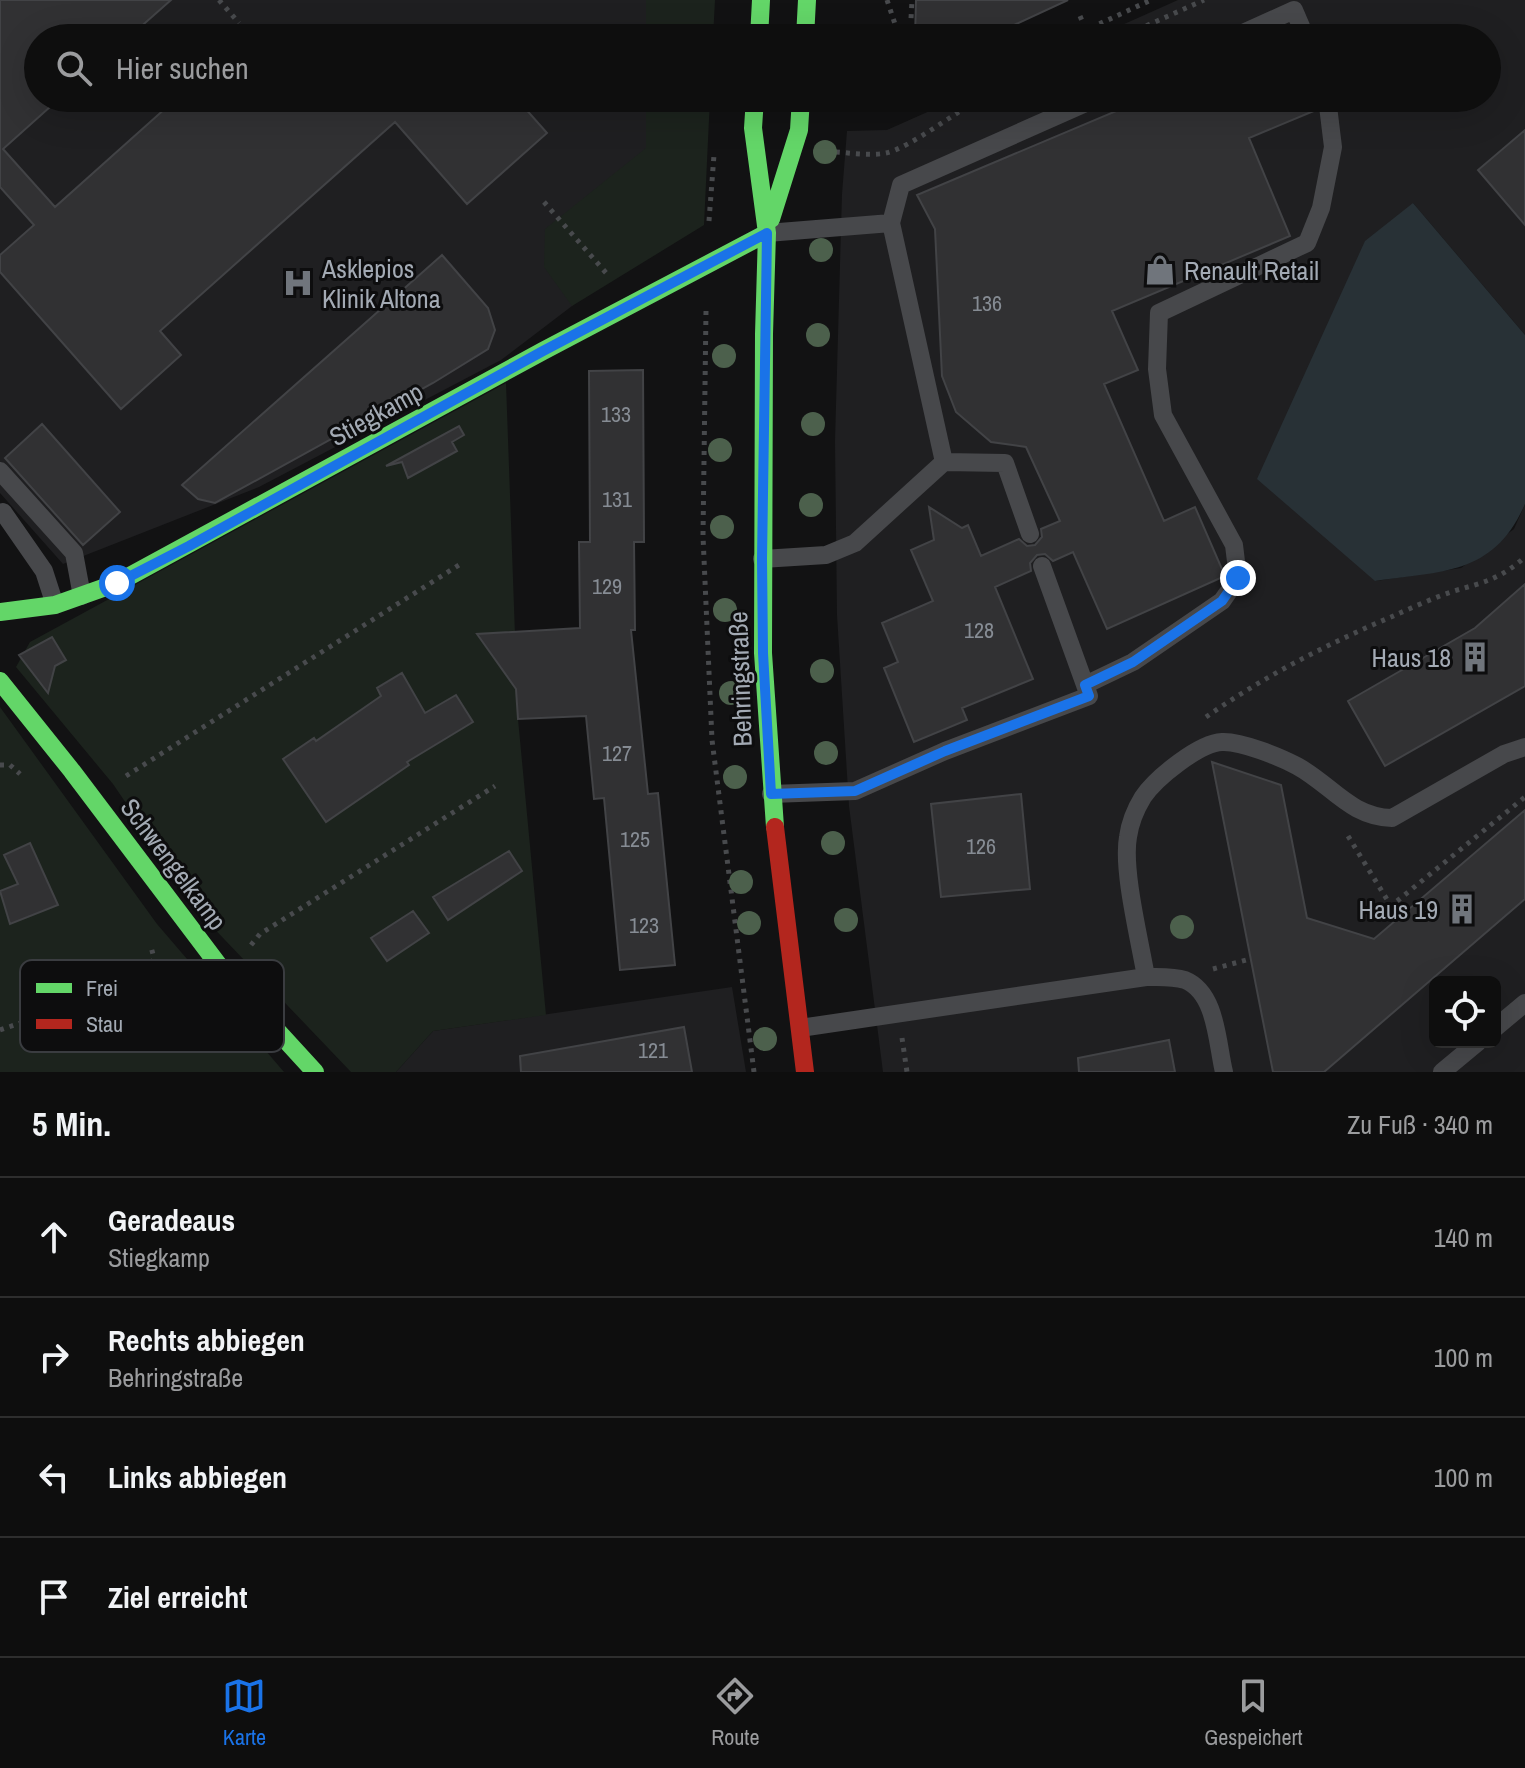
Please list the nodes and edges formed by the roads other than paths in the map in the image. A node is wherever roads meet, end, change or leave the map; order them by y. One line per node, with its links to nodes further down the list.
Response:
1 (761, 0): 3 (street)
2 (807, 0): 4 (street)
3 (760, 24)
4 (806, 24)
5 (1263, 24): 6 (lane)
6 (1300, 24)
7 (754, 112): 12 (street, Behringstraße)
8 (800, 112): 12 (street, Behringstraße)
9 (1065, 112): 11 (lane)
10 (1329, 112): 23 (lane)
11 (891, 223): 12 (lane); 13 (lane)
12 (767, 233): 17 (street, Behringstraße); 19 (street, Stiegkamp)
13 (944, 462): 16 (lane); 17 (lane)
14 (0, 471): 19 (lane)
15 (3, 512): 20 (lane)
16 (1030, 534)
17 (762, 559): 25 (street, Behringstraße)
18 (1042, 566): 23 (lane)
19 (82, 596): 20 (street, Stiegkamp)
20 (55, 605): 21 (street, Stiegkamp)
21 (0, 612)
22 (0, 681): 26 (street, Schwengelkamp)
23 (1085, 685): 25 (lane)
24 (1525, 747): 27 (lane)
25 (771, 794): 30 (street, Behringstraße)
26 (214, 960)
27 (1146, 977): 30 (lane); 35 (lane)
28 (1525, 1003): 29 (lane)
29 (1501, 1023)
30 (799, 1028): 34 (street, Behringstraße)
31 (284, 1039): 33 (street, Schwengelkamp)
32 (1471, 1048): 36 (lane)
33 (315, 1072)
34 (805, 1072)
35 (1224, 1072)
36 (1442, 1072)

